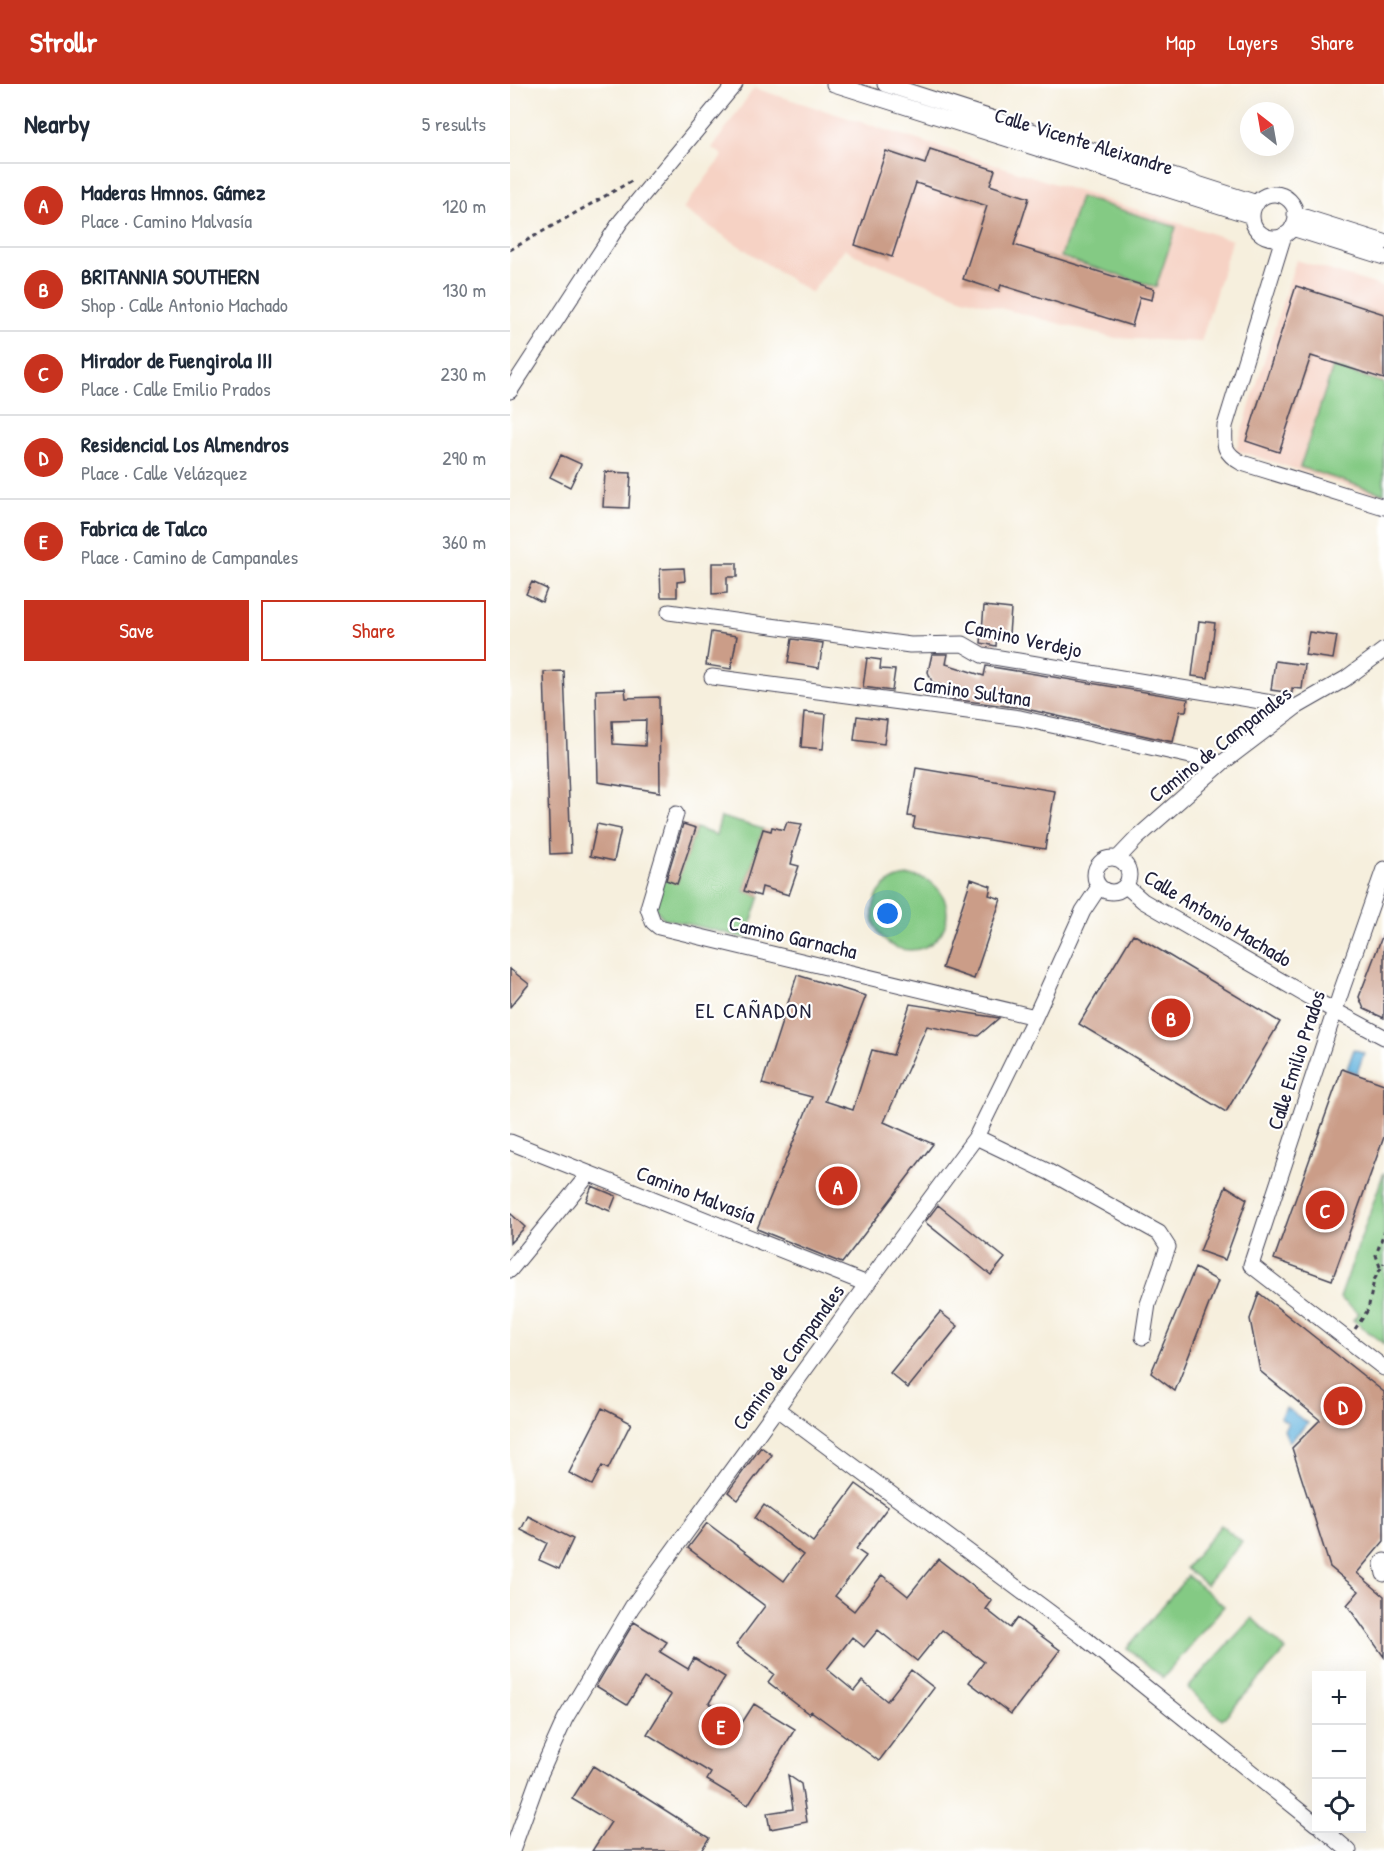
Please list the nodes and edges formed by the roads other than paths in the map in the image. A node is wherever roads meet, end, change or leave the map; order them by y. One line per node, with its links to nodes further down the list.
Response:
1 (735, 84): 8 (street)
2 (834, 84): 4 (street, Calle Vicente Aleixandre)
3 (885, 84): 4 (street)
4 (1255, 209): 5 (street, Calle Vicente Aleixandre); 5 (street, Calle Vicente Aleixandre)
5 (1290, 226): 6 (street); 7 (street, Calle Vicente Aleixandre); 9 (street)
6 (1384, 242)
7 (1384, 257)
8 (510, 391)
9 (1384, 507)
10 (669, 612): 13 (street, Camino Verdejo)
11 (1384, 650): 13 (street, Camino de Campanales)
12 (712, 677): 14 (street, Camino Sultana)
13 (1296, 707): 14 (street, Camino de Campanales)
14 (1222, 763): 16 (street, Camino de Campanales)
15 (676, 814): 21 (street, Camino Garnacha)
16 (1117, 859): 18 (street); 19 (street)
17 (1384, 869): 20 (street, Calle Emilio Prados)
18 (1126, 886): 19 (street); 20 (street, Calle Antonio Machado)
19 (1099, 887): 21 (street, Camino de Campanales)
20 (1335, 1010): 22 (street, Calle Antonio Machado); 29 (street, Calle Emilio Prados)
21 (1035, 1017): 23 (street, Camino de Campanales)
22 (1384, 1037)
23 (976, 1137): 27 (street, Camino de Campanales); 28 (street)
24 (510, 1142): 25 (street, Camino Malvasía)
25 (588, 1175): 26 (street); 27 (street, Camino Malvasía)
26 (510, 1270)
27 (867, 1284): 30 (street, Camino de Campanales)
28 (1143, 1337)
29 (1384, 1368)
30 (777, 1409): 33 (street); 35 (street, Camino de Campanales)
31 (1384, 1561): 32 (street)
32 (1384, 1574)
33 (1312, 1820)
34 (1328, 1833): 36 (street)
35 (512, 1851)
36 (1348, 1851)

